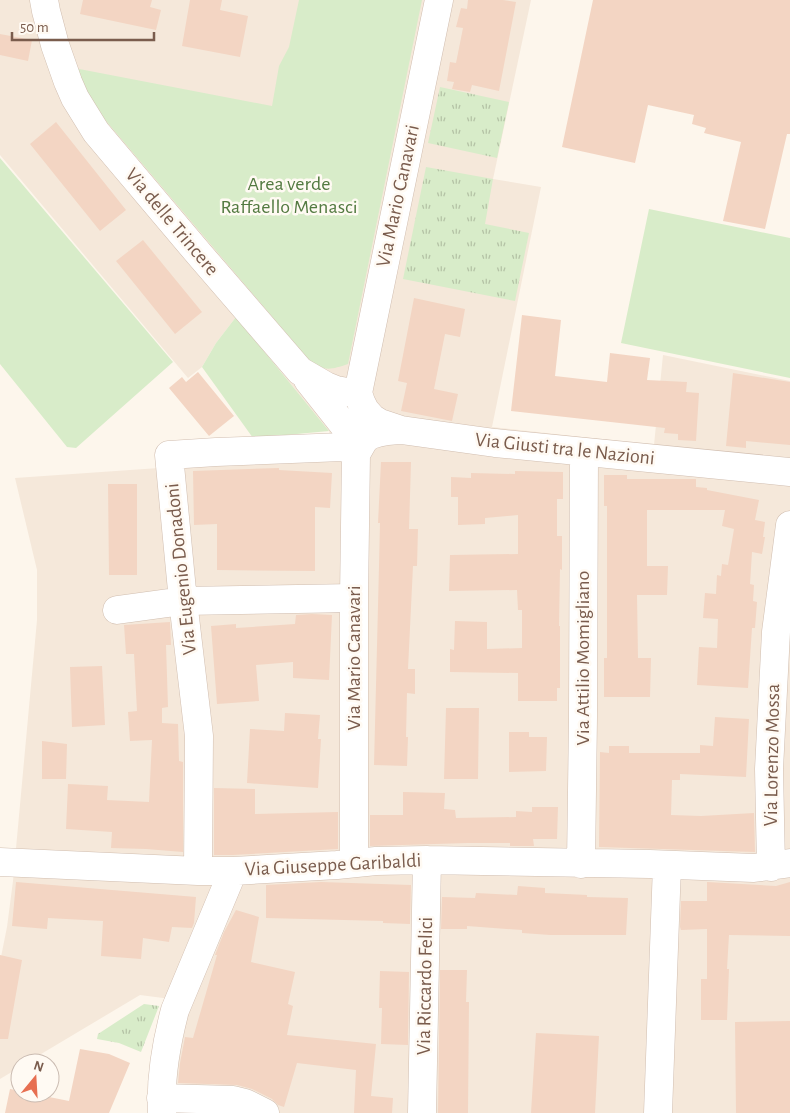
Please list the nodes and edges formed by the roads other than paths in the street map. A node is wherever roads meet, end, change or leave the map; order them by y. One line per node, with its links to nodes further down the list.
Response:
1 (44, 0): 3 (street, Via delle Trincere)
2 (438, 0): 4 (street, Via Mario Canavari)
3 (300, 370): 4 (street, Via delle Trincere); 7 (street, Via Mario Canavari)
4 (358, 393): 5 (street, Via Giusti tra le Nazioni)
5 (401, 430): 6 (street, Via Giusti tra le Nazioni); 7 (street)
6 (584, 452): 8 (street, Via Giusti tra le Nazioni); 16 (street, Via Attilio Momigliano)
7 (356, 454): 10 (street, Via Mario Canavari); 11 (street, Via Eugenio Donadoni)
8 (790, 472)
9 (790, 525): 18 (street, Via Lorenzo Mossa)
10 (354, 598): 11 (street); 15 (street, Via Mario Canavari)
11 (183, 601): 12 (street); 19 (street, Via Eugenio Donadoni)
12 (117, 610)
13 (427, 860): 15 (street, Via Giuseppe Garibaldi); 16 (street, Via Giuseppe Garibaldi); 23 (street, Via Riccardo Felici)
14 (0, 862): 19 (street, Via Giuseppe Garibaldi)
15 (354, 863): 20 (street, Via Giuseppe Garibaldi)
16 (581, 864): 17 (street, Via Giuseppe Garibaldi)
17 (667, 865): 18 (street, Via Giuseppe Garibaldi); 24 (street)
18 (781, 865)
19 (198, 871): 20 (street, Via Giuseppe Garibaldi)
20 (233, 871): 21 (street)
21 (162, 1105): 22 (street)
22 (265, 1113)
23 (422, 1113)
24 (658, 1113)

